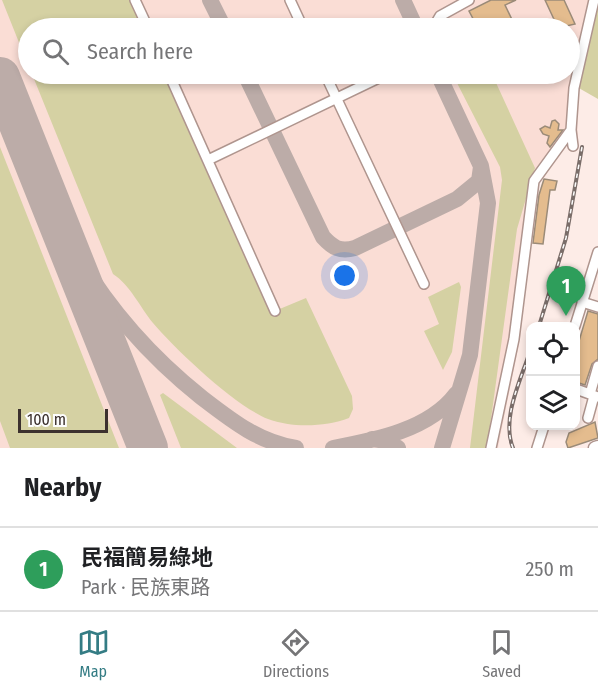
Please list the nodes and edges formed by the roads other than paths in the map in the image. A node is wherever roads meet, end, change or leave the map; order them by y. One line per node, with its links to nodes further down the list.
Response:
1 (135, 0): 6 (street)
2 (290, 0): 7 (street)
3 (469, 0): 5 (street)
4 (594, 0): 9 (street)
5 (456, 3): 8 (street)
6 (143, 18)
7 (298, 18)
8 (439, 18)
9 (580, 62)
10 (174, 84): 17 (street)
11 (330, 84): 14 (street)
12 (366, 84): 14 (street)
13 (575, 84): 15 (street)
14 (337, 98): 17 (street); 19 (street)
15 (571, 130): 16 (street); 29 (street)
16 (573, 146)
17 (208, 160): 22 (street)
18 (598, 252): 20 (street)
19 (424, 284)
20 (582, 302): 21 (street); 23 (street)
21 (598, 307)
22 (275, 311)
23 (576, 322)
24 (598, 366): 26 (street)
25 (580, 391): 26 (street)
26 (594, 396): 27 (street)
27 (588, 418)
28 (543, 430): 30 (street)
29 (491, 448)
30 (537, 448)

